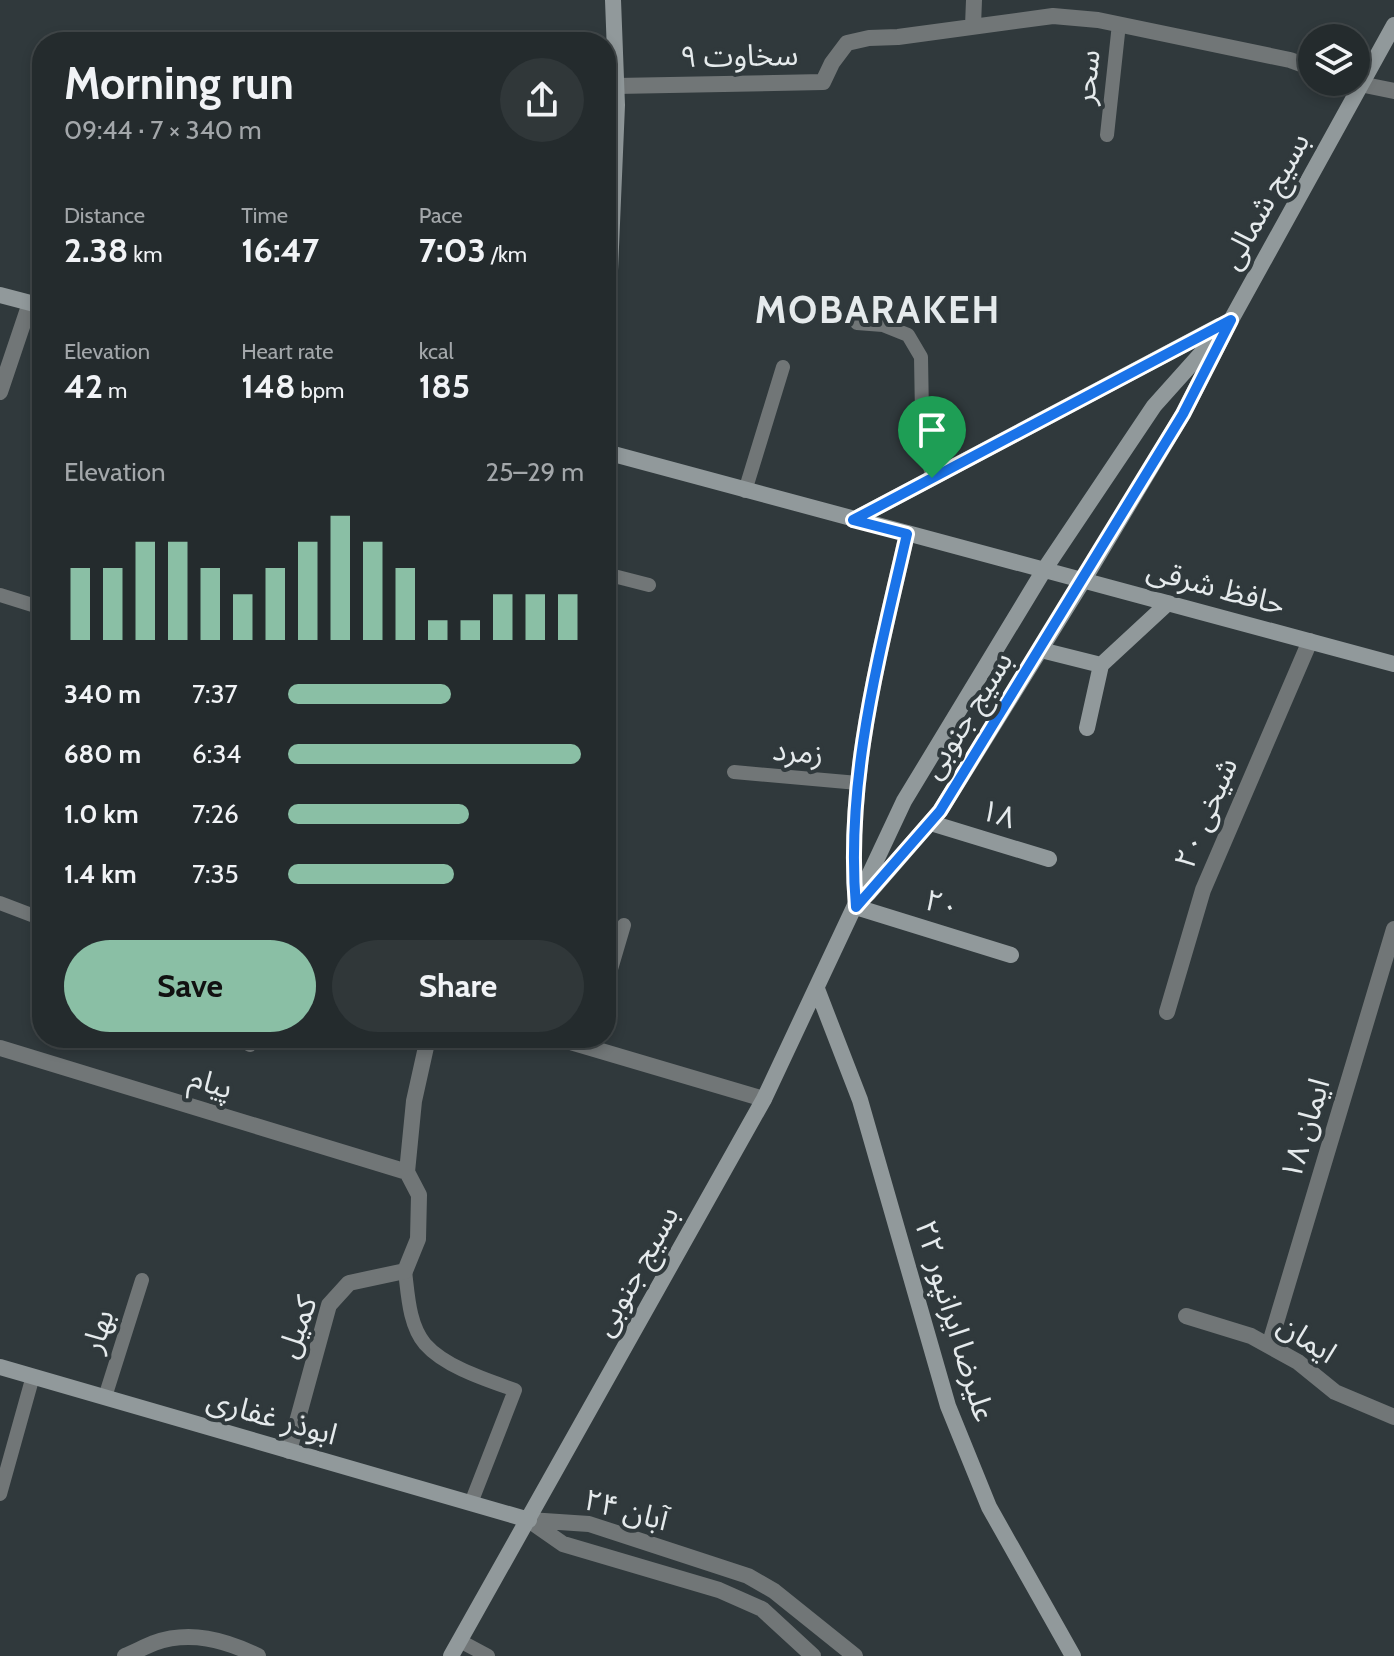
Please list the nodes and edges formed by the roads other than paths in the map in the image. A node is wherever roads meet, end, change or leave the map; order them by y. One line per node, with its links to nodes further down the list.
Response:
1 (613, 0): 6 (main road)
2 (974, 0): 5 (street)
3 (1119, 24): 5 (street, سخاوت ۹); 8 (street, سخاوت ۹); 13 (lane, سحر)
4 (1394, 25): 7 (main road, بسیج شمالی)
5 (973, 26): 9 (street, سخاوت ۹)
6 (614, 32)
7 (1370, 62)
8 (1298, 63)
9 (616, 86)
10 (1370, 87): 11 (street)
11 (1394, 91)
12 (1350, 96): 17 (main road, بسیج شمالی)
13 (1107, 135)
14 (0, 295): 15 (main road)
15 (32, 303)
16 (32, 314): 20 (street)
17 (1231, 320): 22 (main road); 26 (main road, بسیج شمالی); 28 (main road, بسیج شمالی)
18 (857, 323): 22 (lane)
19 (783, 367): 23 (lane)
20 (0, 392)
21 (616, 455): 23 (main road, حافظ شرقی)
22 (932, 478): 24 (main road)
23 (745, 491): 24 (main road, حافظ شرقی)
24 (853, 520): 25 (main road, حافظ شرقی)
25 (907, 534): 26 (main road, حافظ شرقی); 39 (street)
26 (1044, 570): 28 (main road, حافظ شرقی); 43 (main road, بسیج جنوبی)
27 (616, 577): 29 (lane)
28 (1083, 581): 31 (main road, حافظ شرقی); 34 (main road, بسیج جنوبی)
29 (649, 585)
30 (0, 595): 32 (lane)
31 (1168, 603): 33 (main road, حافظ شرقی); 36 (main road)
32 (32, 605)
33 (1310, 641): 35 (main road, حافظ شرقی); 50 (street, شیخی ۲۰)
34 (1041, 650): 36 (main road); 40 (main road, بسیج جنوبی)
35 (1394, 664)
36 (1101, 665): 37 (main road)
37 (1087, 728)
38 (734, 772): 39 (lane, زمرد)
39 (858, 783): 43 (street)
40 (931, 823): 41 (main road, ۱۸); 43 (main road, بسیج جنوبی)
41 (1049, 859)
42 (0, 903): 44 (lane)
43 (856, 907): 48 (main road, ۲۰); 49 (main road, بسیج جنوبی)
44 (32, 915)
45 (624, 925): 47 (lane)
46 (1394, 929): 59 (street, ایمان ۱۸)
47 (616, 952)
48 (1011, 955)
49 (817, 989): 54 (main road, بسیج جنوبی); 75 (main road, علیرضا ایرانپور ۲۲)
50 (1167, 1012)
51 (0, 1048): 55 (street, پیام)
52 (426, 1048): 55 (street)
53 (606, 1048): 54 (street)
54 (764, 1099): 67 (main road, بسیج جنوبی)
55 (407, 1172): 56 (street)
56 (405, 1271): 64 (street, کمیل); 66 (lane)
57 (142, 1280): 62 (lane, بهار)
58 (1186, 1316): 59 (street, ایمان)
59 (1269, 1346): 63 (street, ایمان)
60 (0, 1367): 61 (main road, ابوذر غفاری)
61 (33, 1376): 62 (main road, ابوذر غفاری); 65 (lane)
62 (105, 1397): 64 (main road, ابوذر غفاری)
63 (1394, 1417)
64 (289, 1451): 66 (main road, ابوذر غفاری)
65 (0, 1494)
66 (471, 1503): 67 (main road, ابوذر غفاری)
67 (529, 1520): 68 (main road, بسیج جنوبی); 73 (street, آبان ۲۴); 74 (street, آبان ۲۴)
68 (460, 1641): 71 (main road, بسیج جنوبی); 72 (lane)
69 (132, 1654): 70 (street)
70 (258, 1656)
71 (451, 1656)
72 (488, 1656)
73 (813, 1656)
74 (855, 1656)
75 (1073, 1656)

